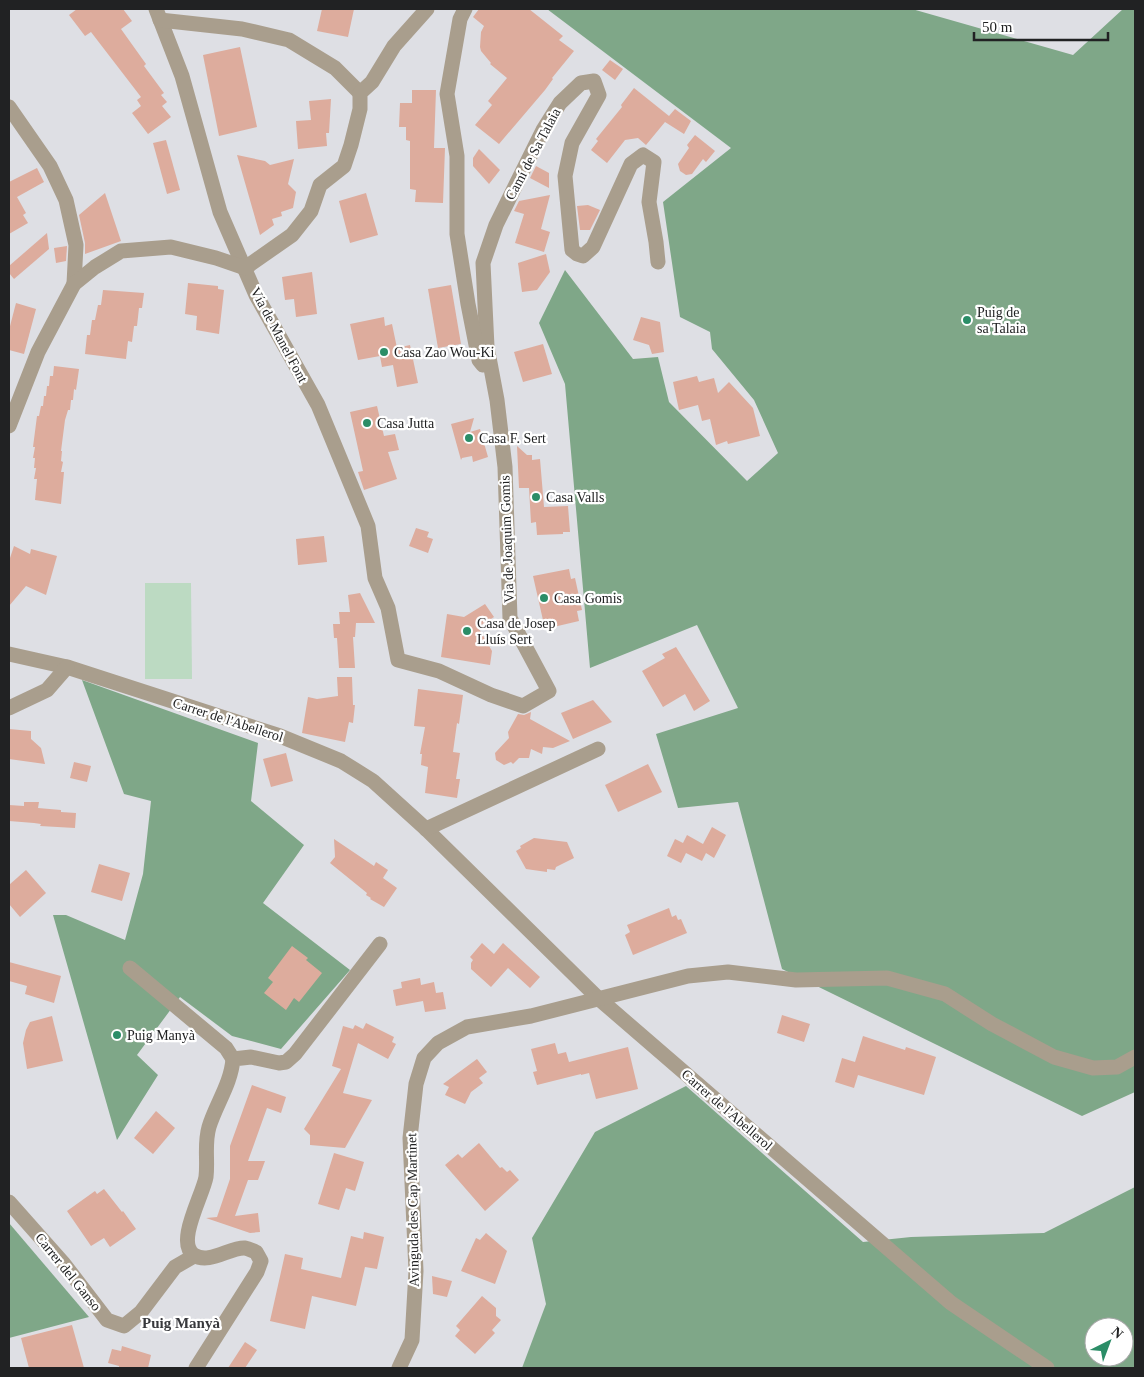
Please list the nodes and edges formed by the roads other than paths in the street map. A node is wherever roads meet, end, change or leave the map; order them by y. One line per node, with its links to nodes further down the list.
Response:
1 (428, 9): 4 (street)
2 (465, 9): 9 (street)
3 (158, 14): 4 (street); 7 (street, Vía de Manel Font)
4 (360, 93): 7 (street)
5 (9, 107): 8 (street)
6 (658, 262): 9 (street, Camí de Sa Talaia)
7 (245, 268): 8 (street); 12 (street, Vía de Manel Font)
8 (74, 284): 10 (street)
9 (489, 366): 12 (street, Via de Joaquim Gomis)
10 (9, 426)
11 (9, 654): 13 (street, Carrer de l'Abellerol)
12 (398, 660)
13 (67, 666): 14 (street); 16 (street, Carrer de l'Abellerol)
14 (9, 708)
15 (598, 749): 16 (street)
16 (426, 829): 19 (street, Carrer de l'Abellerol)
17 (380, 944): 21 (street)
18 (130, 968): 21 (street)
19 (598, 998): 20 (street, Avinguda des Cap Martinet); 25 (street, Avinguda des Cap Martinet); 26 (street, Carrer de l'Abellerol)
20 (1135, 1057)
21 (233, 1059): 23 (street)
22 (9, 1202): 23 (street, Carrer del Ganso)
23 (194, 1256): 24 (street)
24 (196, 1368)
25 (399, 1368)
26 (1047, 1368)

